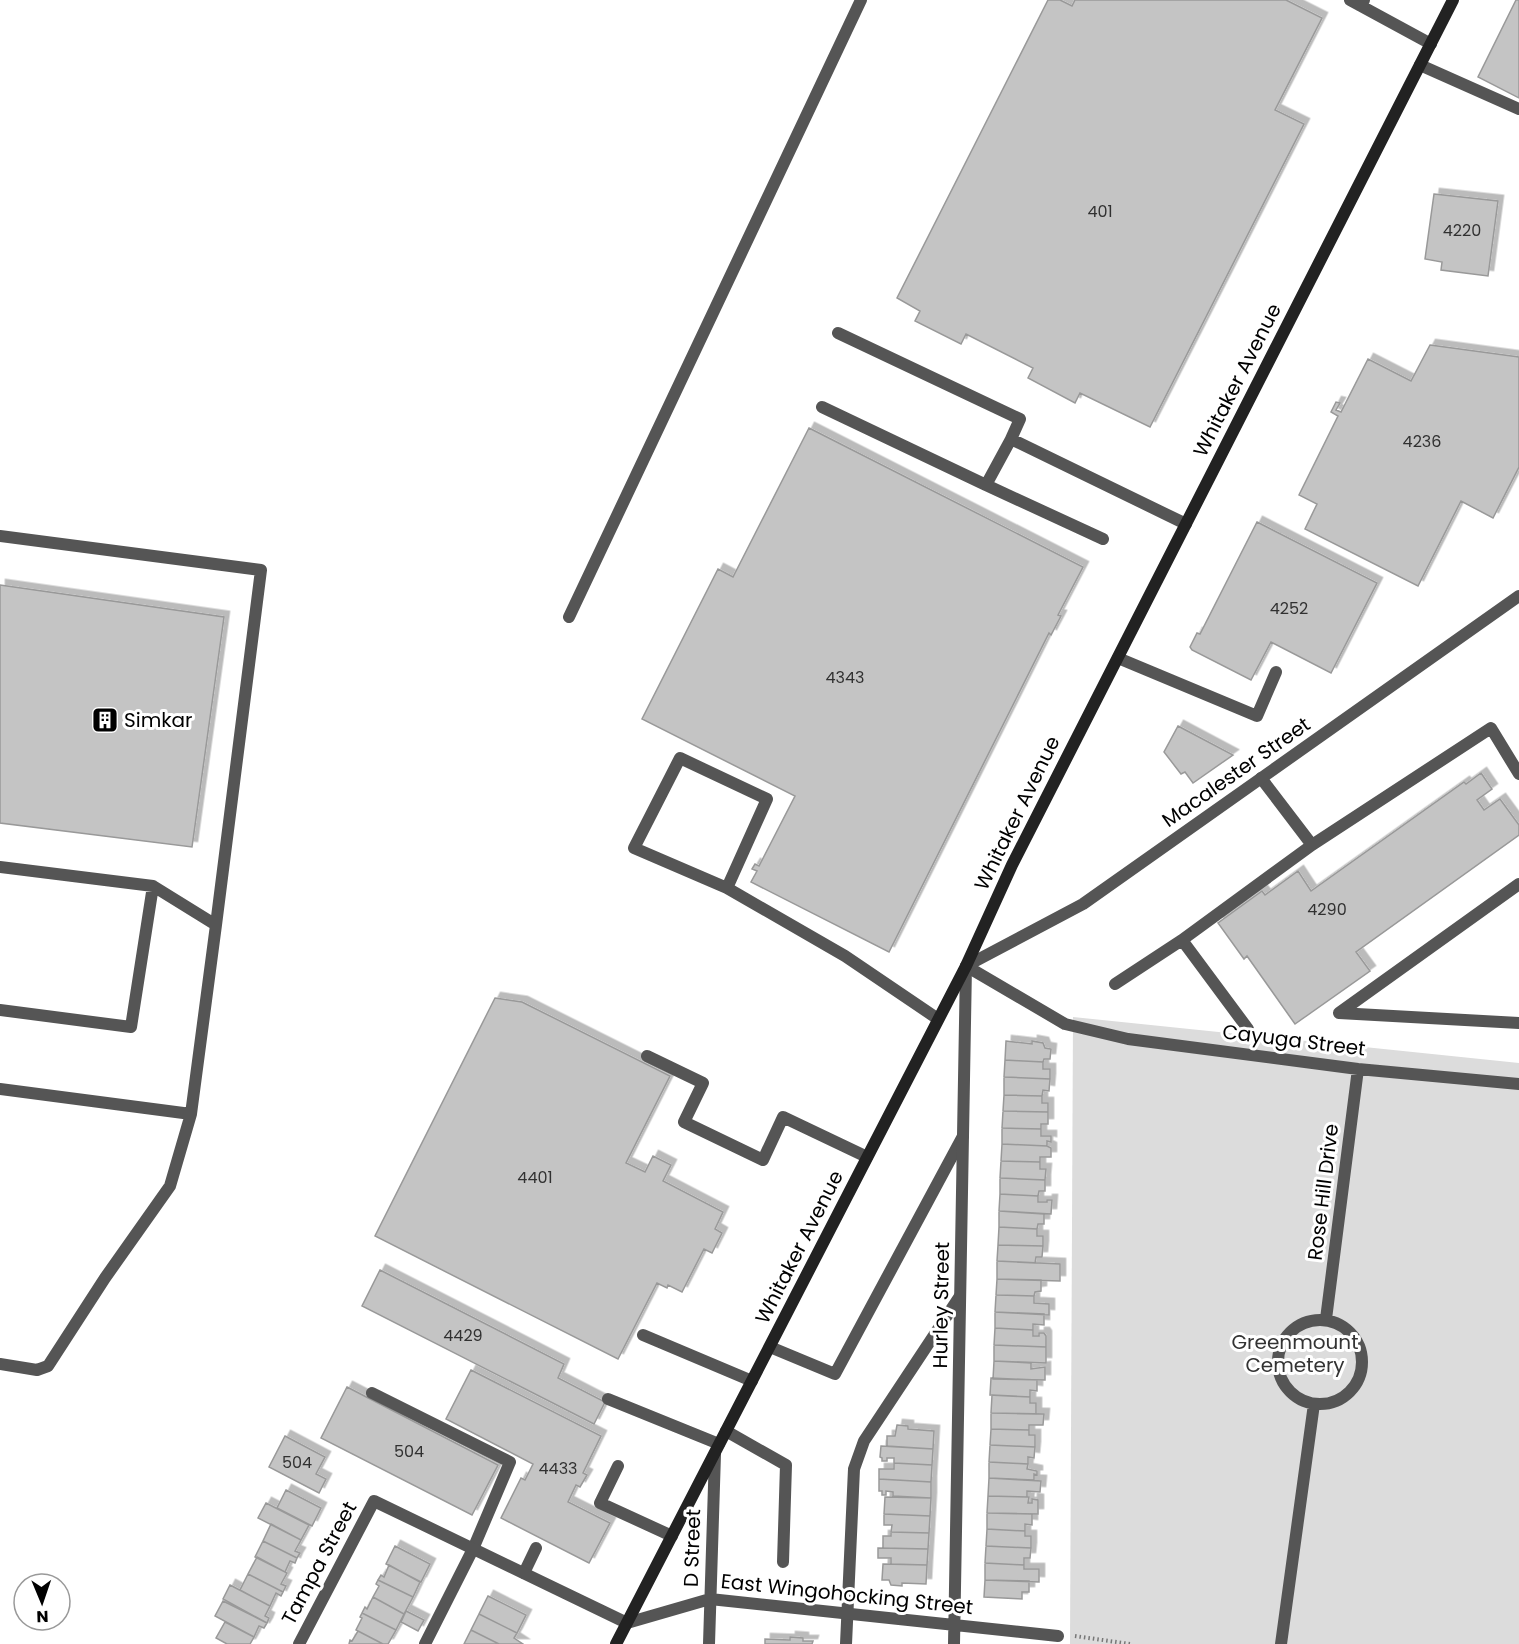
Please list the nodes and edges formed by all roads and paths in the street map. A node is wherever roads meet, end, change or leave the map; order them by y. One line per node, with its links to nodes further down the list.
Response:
1 (861, 0): 15 (street)
2 (1453, 0): 4 (main road, Whitaker Avenue)
3 (1358, 2): 4 (street)
4 (1431, 44): 5 (main road, Whitaker Avenue)
5 (1420, 64): 6 (street); 11 (main road, Whitaker Avenue)
6 (1519, 109)
7 (838, 333): 9 (street)
8 (822, 407): 10 (street)
9 (1011, 439): 10 (street); 11 (street)
10 (986, 485): 13 (street)
11 (1186, 524): 16 (main road, Whitaker Avenue)
12 (0, 536): 25 (street)
13 (1103, 539)
14 (1519, 596): 19 (street, Macalester Street)
15 (569, 617)
16 (1118, 658): 17 (street); 27 (main road, Whitaker Avenue)
17 (1276, 672)
18 (1519, 774): 20 (street)
19 (1261, 778): 20 (street); 27 (street, Macalester Street)
20 (1312, 845): 26 (street)
21 (0, 867): 23 (street)
22 (1519, 885): 31 (street)
23 (153, 886): 25 (street); 29 (street)
24 (727, 888): 24 (street); 30 (street)
25 (216, 925): 37 (street)
26 (1182, 940): 28 (street); 32 (street)
27 (966, 966): 30 (main road, Whitaker Avenue); 34 (street, Cayuga Street); 38 (street, Hurley Street)
28 (1115, 984)
29 (0, 1010)
30 (938, 1019): 39 (main road, Whitaker Avenue)
31 (1519, 1023)
32 (1248, 1029)
33 (647, 1056): 39 (street)
34 (1358, 1069): 35 (street, Cayuga Street); 41 (street, Rose Hill Drive)
35 (1519, 1084)
36 (0, 1089): 37 (street)
37 (191, 1114): 44 (street)
38 (963, 1136): 40 (street, Hurley Street); 43 (street)
39 (867, 1157): 43 (main road, Whitaker Avenue)
40 (960, 1296): 58 (street); 60 (street, Hurley Street)
41 (1326, 1319): 48 (street); 48 (street)
42 (644, 1335): 45 (street)
43 (770, 1347): 45 (main road, Whitaker Avenue)
44 (0, 1364)
45 (752, 1381): 49 (main road, Whitaker Avenue)
46 (372, 1393): 54 (street)
47 (608, 1399): 50 (street)
48 (1314, 1404): 70 (street)
49 (726, 1431): 50 (main road, Whitaker Avenue); 55 (street)
50 (717, 1449): 52 (main road, Whitaker Avenue); 57 (street, D Street)
51 (618, 1466): 52 (street)
52 (672, 1536): 59 (main road, Whitaker Avenue)
53 (536, 1548): 56 (street)
54 (473, 1549): 56 (street); 63 (street, Tampa Street); 64 (street)
55 (783, 1562)
56 (524, 1573): 59 (street)
57 (710, 1599): 58 (street, East Wingohocking Street); 59 (street, East Wingohocking Street); 66 (street, D Street)
58 (847, 1613): 60 (street, East Wingohocking Street); 67 (street)
59 (627, 1623): 65 (main road, Whitaker Avenue)
60 (955, 1624): 62 (street, East Wingohocking Street); 68 (street, Hurley Street)
61 (1076, 1636): 69 (path)
62 (1058, 1640)
63 (299, 1644)
64 (425, 1644)
65 (616, 1644)
66 (709, 1644)
67 (846, 1644)
68 (954, 1644)
69 (1130, 1644)
70 (1281, 1644)

